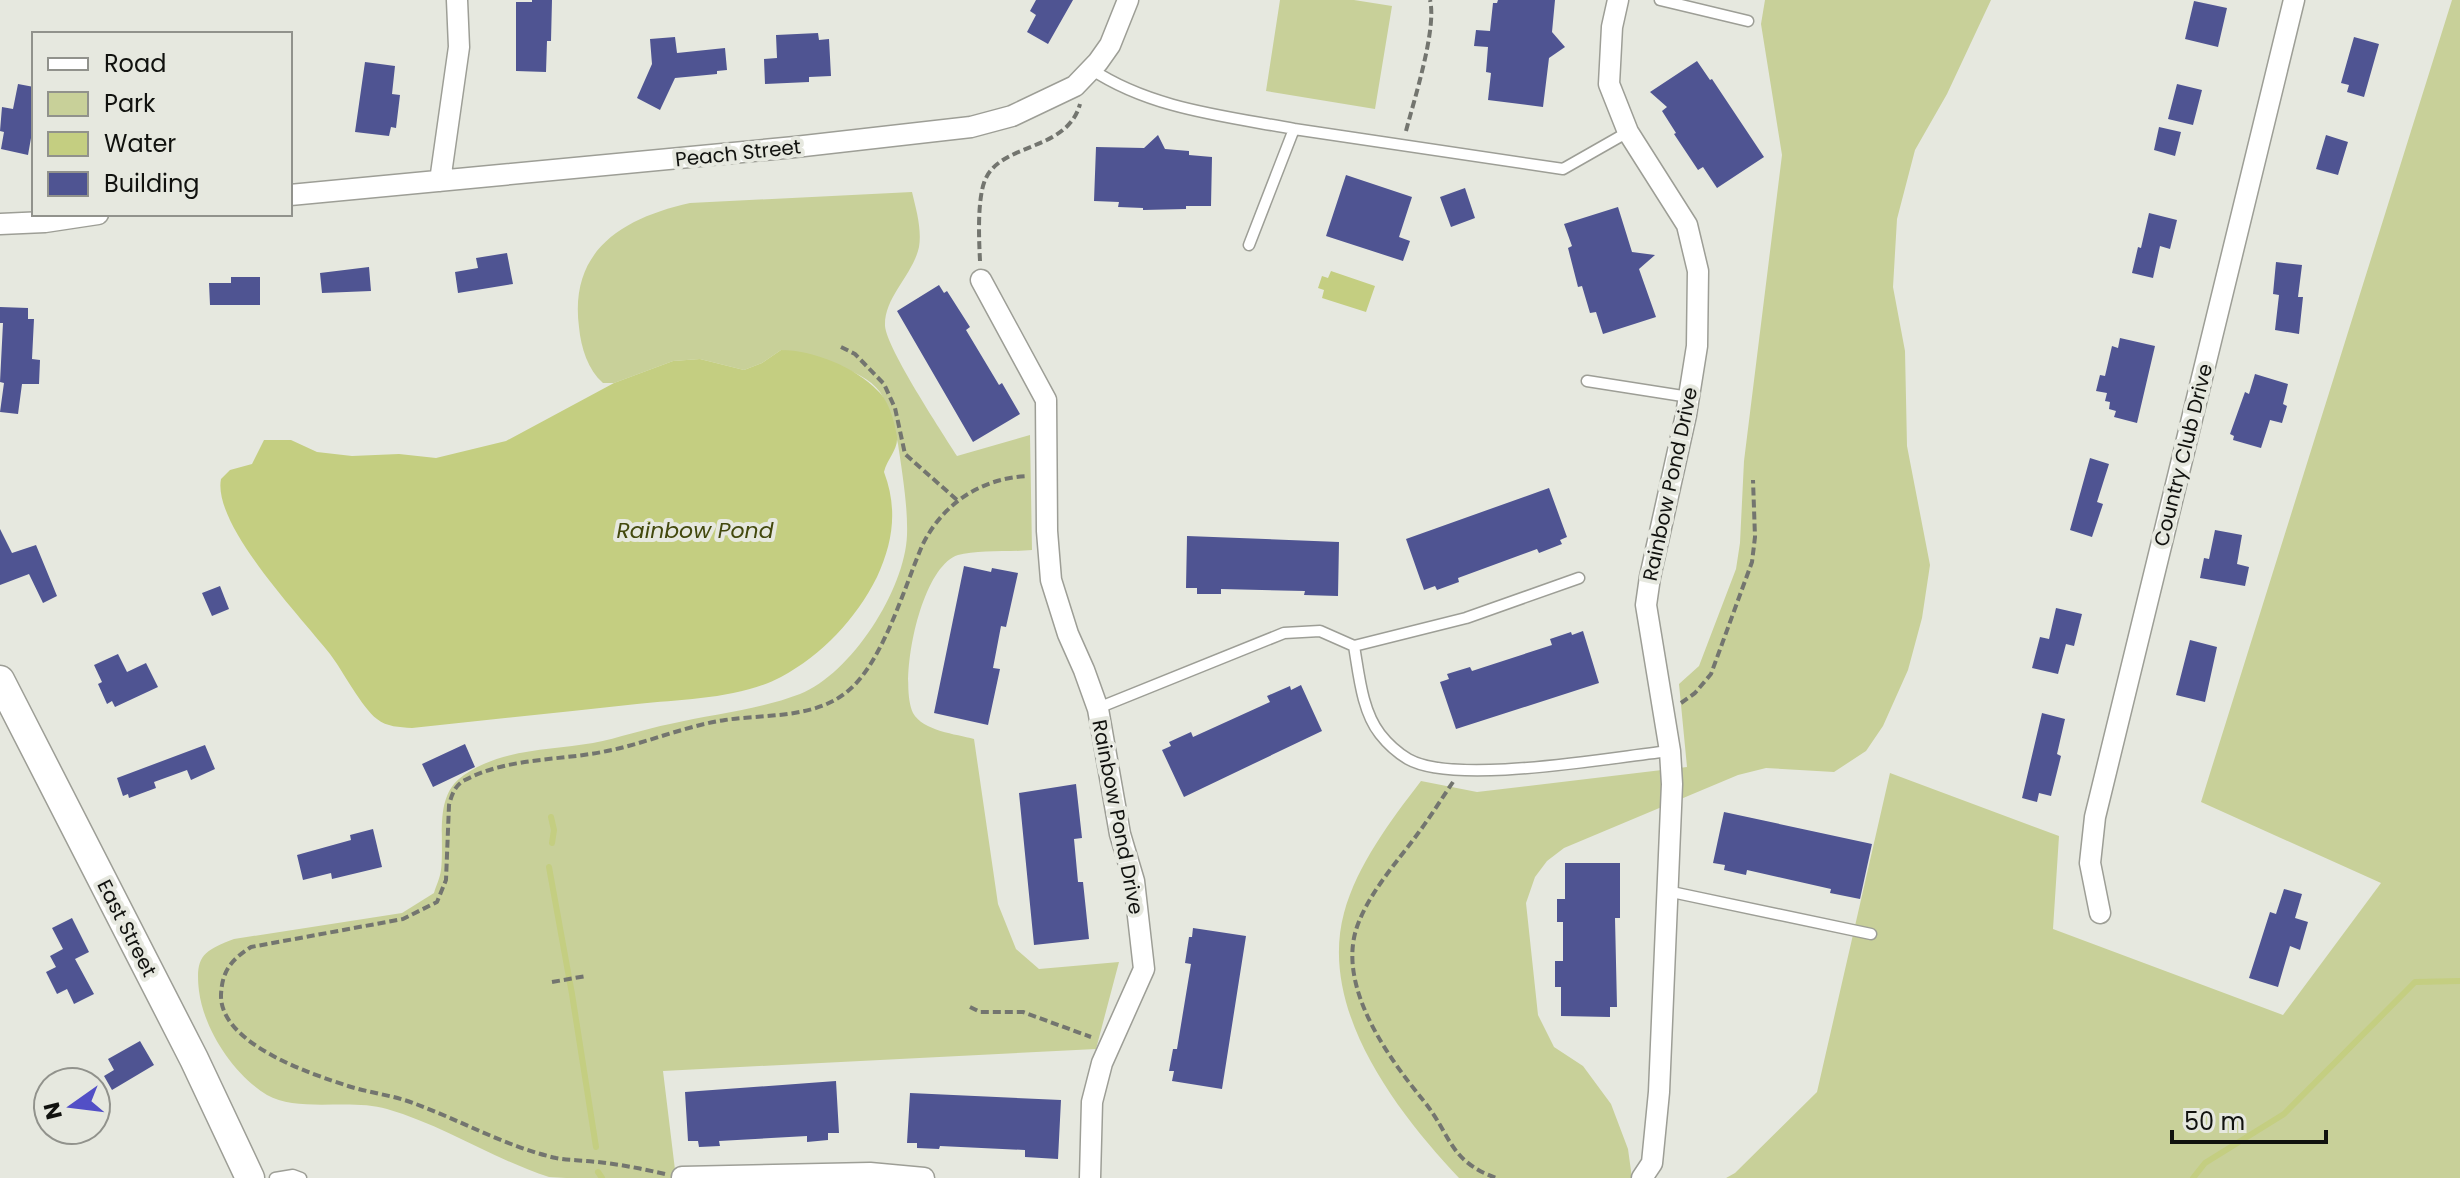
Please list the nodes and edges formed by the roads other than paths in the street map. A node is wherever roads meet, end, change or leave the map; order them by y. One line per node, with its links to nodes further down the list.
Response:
1 (457, 0): 10 (street)
2 (1128, 0): 7 (street, Peach Street)
3 (1618, 0): 9 (street, Rainbow Pond Drive)
4 (1660, 0): 6 (lane)
5 (2294, 0): 24 (street, Country Club Drive)
6 (1748, 21)
7 (1084, 76): 8 (lane); 10 (street, Peach Street)
8 (1294, 129): 9 (lane); 14 (lane)
9 (1628, 132): 17 (street, Rainbow Pond Drive)
10 (440, 181): 11 (street, Peach Street)
11 (292, 195)
12 (85, 216): 13 (street)
13 (0, 224)
14 (1249, 245)
15 (981, 280): 21 (street, Rainbow Pond Drive)
16 (1587, 381): 17 (lane)
17 (1689, 397): 22 (street, Rainbow Pond Drive)
18 (1579, 578): 19 (lane)
19 (1354, 646): 21 (lane); 22 (lane)
20 (0, 680): 27 (main road, East Street)
21 (1098, 709): 31 (street, Rainbow Pond Drive)
22 (1670, 751): 23 (street, Rainbow Pond Drive)
23 (1667, 891): 25 (lane); 32 (street, Rainbow Pond Drive)
24 (2100, 913)
25 (1871, 934)
26 (682, 1177): 30 (street)
27 (250, 1178)
28 (275, 1178): 29 (lane)
29 (301, 1178)
30 (924, 1178)
31 (1090, 1178)
32 (1642, 1178)

